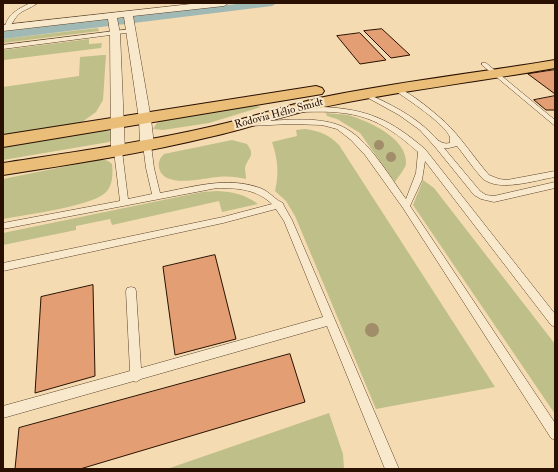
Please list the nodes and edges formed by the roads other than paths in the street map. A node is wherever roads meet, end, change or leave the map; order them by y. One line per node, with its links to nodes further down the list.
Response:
1 (36, 3): 6 (lane)
2 (219, 3): 3 (street)
3 (186, 5): 4 (street)
4 (129, 22): 5 (street); 5 (lane); 14 (street)
5 (114, 24): 6 (street); 7 (lane); 15 (street)
6 (5, 28)
7 (3, 47)
8 (555, 52): 10 (main road, Rodovia Hélio Smidt)
9 (555, 64): 10 (main road, Rodovia Hélio Smidt)
10 (490, 69): 11 (main road, Rodovia Hélio Smidt); 14 (main road, Rodovia Hélio Smidt); 17 (lane)
11 (396, 89): 12 (main road, Rodovia Hélio Smidt); 18 (lane)
12 (364, 94): 13 (main road, Rodovia Hélio Smidt); 19 (lane)
13 (286, 111): 16 (main road, Rodovia Hélio Smidt); 23 (lane)
14 (145, 119): 15 (main road, Rodovia Hélio Smidt); 21 (street)
15 (118, 123): 20 (main road, Rodovia Hélio Smidt); 22 (street)
16 (245, 124): 21 (main road, Rodovia Hélio Smidt); 30 (lane)
17 (555, 124)
18 (453, 137): 19 (lane); 25 (lane)
19 (432, 140): 26 (lane)
20 (3, 141)
21 (147, 145): 22 (main road, Rodovia Hélio Smidt); 27 (lane)
22 (118, 151): 24 (main road, Rodovia Hélio Smidt); 28 (lane)
23 (422, 151): 30 (lane); 35 (lane)
24 (3, 169)
25 (555, 174)
26 (555, 186)
27 (157, 196): 28 (lane); 29 (lane)
28 (124, 203): 31 (lane)
29 (280, 205): 32 (lane); 34 (lane)
30 (406, 206): 38 (lane)
31 (3, 226)
32 (3, 267)
33 (131, 291): 36 (lane)
34 (330, 320): 36 (lane); 39 (lane)
35 (555, 322)
36 (136, 376): 37 (lane)
37 (3, 412)
38 (555, 434)
39 (392, 469)

